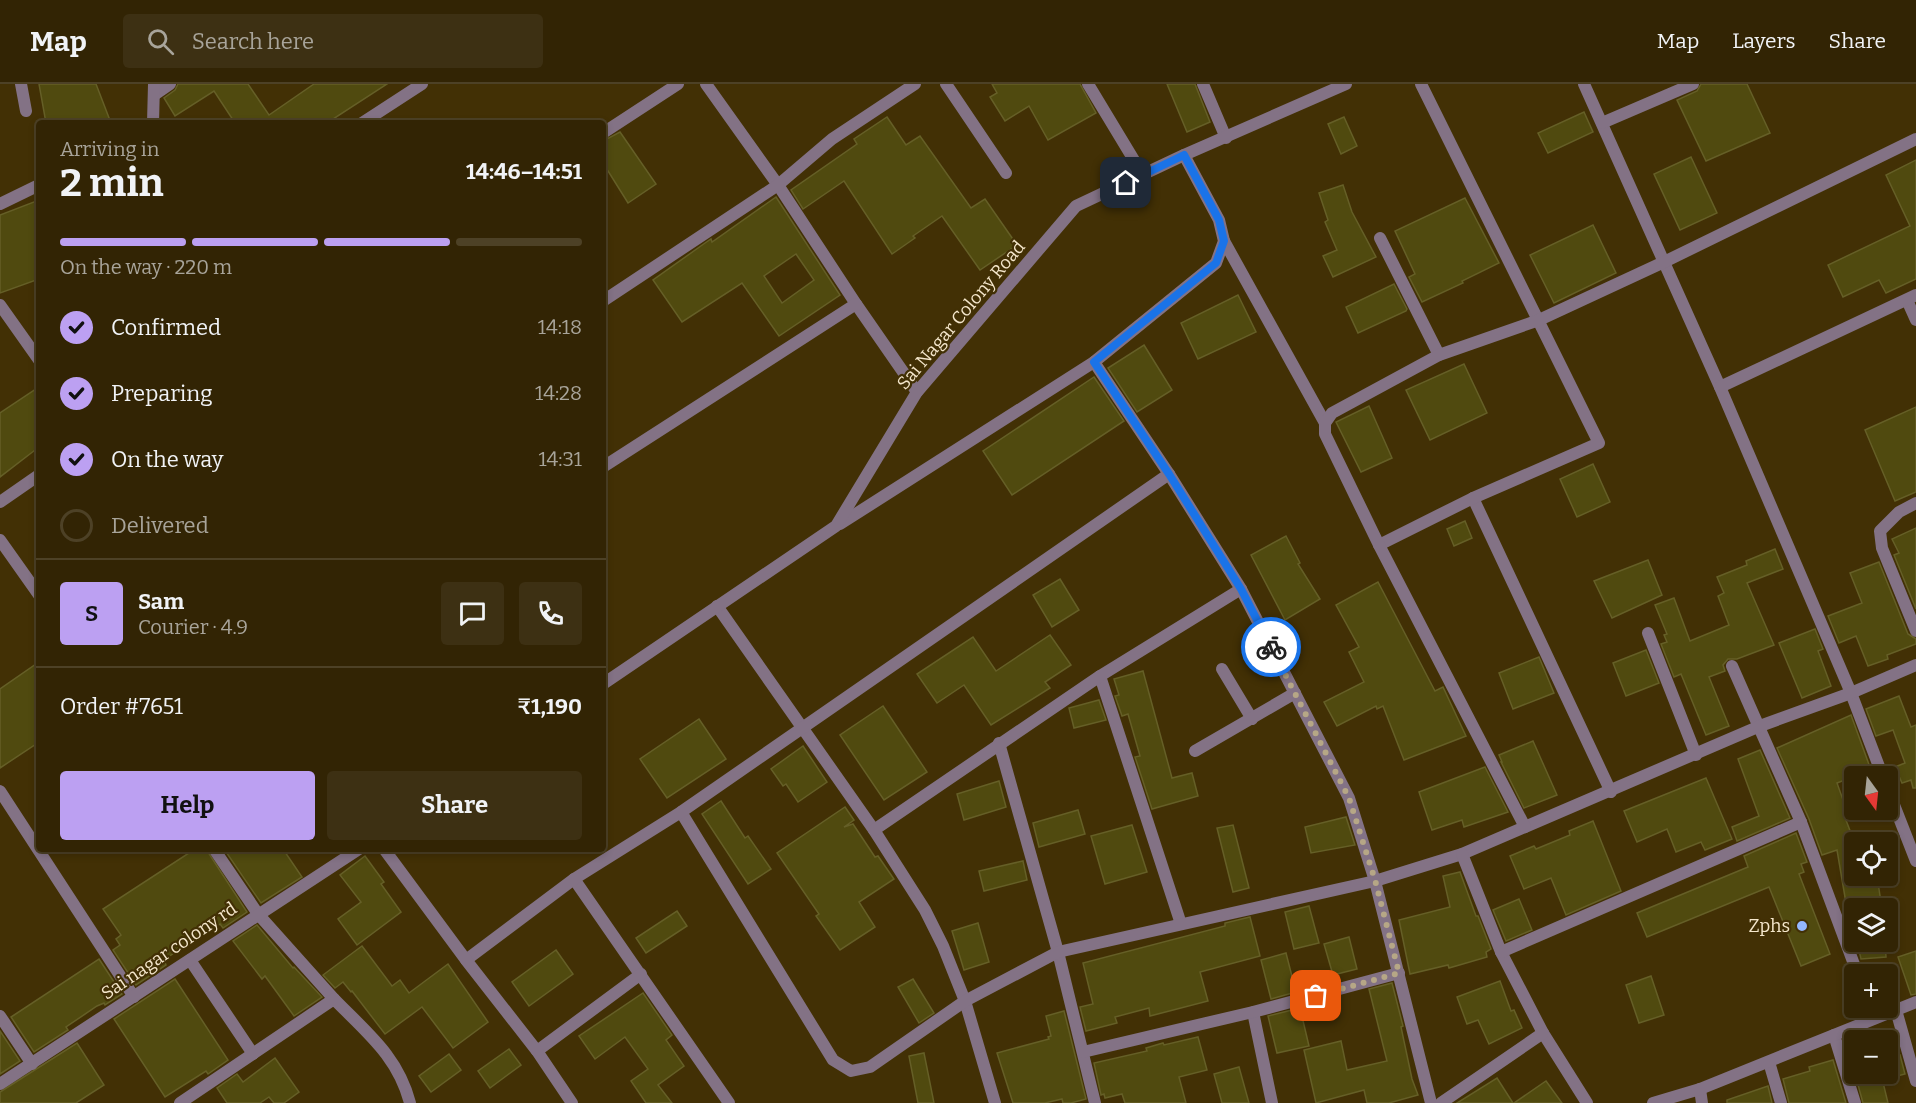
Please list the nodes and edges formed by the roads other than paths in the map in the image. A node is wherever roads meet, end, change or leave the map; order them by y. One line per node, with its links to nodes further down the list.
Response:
1 (21, 84): 15 (street)
2 (170, 84): 14 (street)
3 (422, 84): 17 (street)
4 (678, 84): 19 (street)
5 (706, 84): 25 (street)
6 (915, 84): 25 (street)
7 (946, 84): 23 (street)
8 (1088, 84): 24 (street)
9 (1203, 84): 20 (street)
10 (1346, 84): 20 (street, Sai Nagar Colony Road)
11 (1421, 84): 35 (street)
12 (1584, 84): 18 (street)
13 (1693, 84): 18 (street)
14 (154, 90): 16 (street)
15 (26, 111)
16 (153, 120)
17 (367, 120)
18 (1602, 123): 30 (street)
19 (606, 131)
20 (1226, 138): 22 (street, Sai Nagar Colony Road)
21 (1916, 139): 30 (street)
22 (1184, 155): 24 (street, Sai Nagar Colony Road); 29 (street)
23 (1006, 173)
24 (1143, 175): 41 (street, Sai Nagar Colony Road)
25 (778, 185): 32 (street); 33 (street)
26 (36, 186): 27 (street)
27 (0, 204)
28 (1380, 238): 37 (street)
29 (1224, 241): 39 (street); 42 (street)
30 (1664, 262): 35 (street); 40 (street)
31 (1911, 297): 36 (street); 40 (street)
32 (606, 299)
33 (856, 304): 41 (street); 43 (street)
34 (0, 305): 38 (street)
35 (1539, 320): 37 (street); 46 (street)
36 (1916, 320)
37 (1439, 355): 42 (street)
38 (36, 356)
39 (1094, 362): 44 (street); 49 (street)
40 (1719, 387): 63 (street)
41 (918, 392): 49 (street, Sai Nagar Colony Road)
42 (1325, 423): 51 (street)
43 (606, 465)
44 (1169, 474): 52 (street); 66 (street)
45 (36, 477): 47 (street)
46 (1473, 498): 51 (street); 72 (street)
47 (0, 502)
48 (1916, 503): 55 (street)
49 (836, 526): 54 (street, Sai Nagar Colony Road)
50 (0, 540): 53 (street)
51 (1379, 545): 76 (street)
52 (1241, 589): 60 (street); 62 (street)
53 (36, 591)
54 (717, 606): 61 (street, Sai Nagar Colony Road); 66 (street)
55 (1916, 631)
56 (1648, 633): 69 (street)
57 (1916, 665): 63 (street)
58 (1732, 666): 65 (street)
59 (1222, 669): 64 (street)
60 (1100, 676): 67 (street); 88 (street)
61 (606, 682)
62 (1296, 693): 64 (street); 86 (street)
63 (1851, 693): 65 (street); 70 (street)
64 (1251, 719): 68 (street)
65 (1760, 726): 69 (street); 75 (street)
66 (802, 728): 73 (street); 77 (street)
67 (999, 743): 77 (street); 89 (street)
68 (1195, 751)
69 (1696, 754): 72 (street)
70 (1879, 766)
71 (0, 791): 78 (street)
72 (1611, 792): 76 (street)
73 (681, 812): 85 (street); 98 (street)
74 (1898, 814): 84 (street)
75 (1801, 822): 90 (street); 93 (street)
76 (1525, 827): 83 (street)
77 (874, 830): 98 (street)
78 (36, 846)
79 (40, 852): 96 (street)
80 (216, 852): 87 (street)
81 (354, 852): 87 (street, Sai nagar colony rd)
82 (386, 852): 92 (street)
83 (1462, 854): 86 (street); 90 (street)
84 (1916, 861)
85 (574, 879): 92 (street); 95 (street)
86 (1375, 880): 88 (street); 94 (street)
87 (258, 914): 91 (street, Sai nagar colony rd); 97 (street)
88 (1181, 924): 89 (street)
89 (1058, 952): 98 (street); 108 (street)
90 (1501, 952): 105 (street)
91 (190, 960): 96 (street, Sai nagar colony rd); 109 (street)
92 (466, 960): 107 (street)
93 (1854, 964)
94 (1399, 973): 101 (street); 122 (street)
95 (641, 974): 107 (street); 119 (street)
96 (134, 997): 111 (street, Sai nagar colony rd)
97 (334, 999): 109 (street); 117 (street)
98 (965, 1001): 120 (street)
99 (1916, 1002): 100 (street)
100 (1898, 1009)
101 (1253, 1012): 108 (street); 115 (street)
102 (0, 1016): 111 (street)
103 (1898, 1017): 112 (street)
104 (1864, 1018): 106 (street)
105 (1543, 1033): 123 (street); 124 (street)
106 (1834, 1035): 110 (street); 128 (street)
107 (537, 1051): 118 (street)
108 (1083, 1052): 121 (street)
109 (253, 1054): 116 (street)
110 (1768, 1062): 114 (street); 127 (street)
111 (32, 1064): 113 (street, Sai nagar colony rd)
112 (1916, 1081)
113 (0, 1084)
114 (1700, 1089): 125 (street); 126 (street)
115 (1270, 1102)
116 (180, 1103)
117 (410, 1103)
118 (572, 1103)
119 (729, 1103)
120 (995, 1103)
121 (1095, 1103)
122 (1431, 1103)
123 (1441, 1103)
124 (1587, 1103)
125 (1653, 1103)
126 (1702, 1103)
127 (1781, 1103)
128 (1854, 1103)

